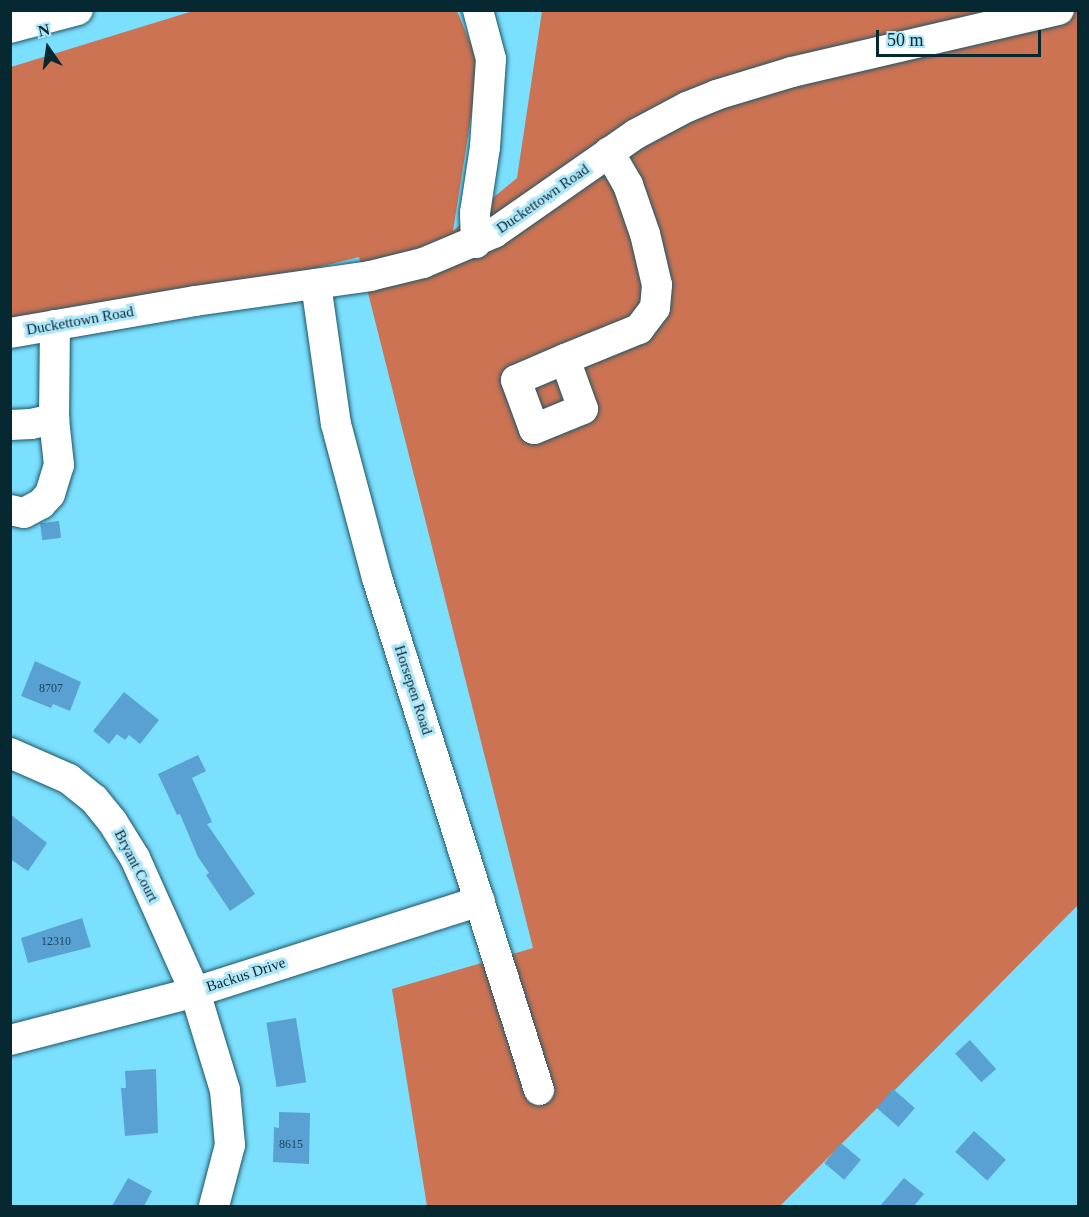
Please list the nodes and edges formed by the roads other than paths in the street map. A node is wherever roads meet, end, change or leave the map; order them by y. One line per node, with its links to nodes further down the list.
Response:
1 (78, 10): 4 (street)
2 (477, 10): 6 (street)
3 (1059, 10): 5 (street, Duckettown Road)
4 (10, 27)
5 (609, 152): 6 (street, Duckettown Road); 10 (street)
6 (476, 243): 7 (street, Duckettown Road)
7 (316, 284): 8 (street, Duckettown Road); 15 (street, Horsepen Road)
8 (56, 326): 9 (street, Duckettown Road); 11 (street)
9 (10, 333)
10 (565, 359)
11 (54, 419): 12 (street); 13 (street)
12 (10, 425)
13 (10, 510)
14 (10, 753): 16 (street, Bryant Court)
15 (480, 901): 16 (street, Backus Drive); 18 (street, Horsepen Road)
16 (195, 992): 17 (street, Backus Drive); 19 (street, Bryant Court)
17 (10, 1040)
18 (539, 1090)
19 (214, 1206)

